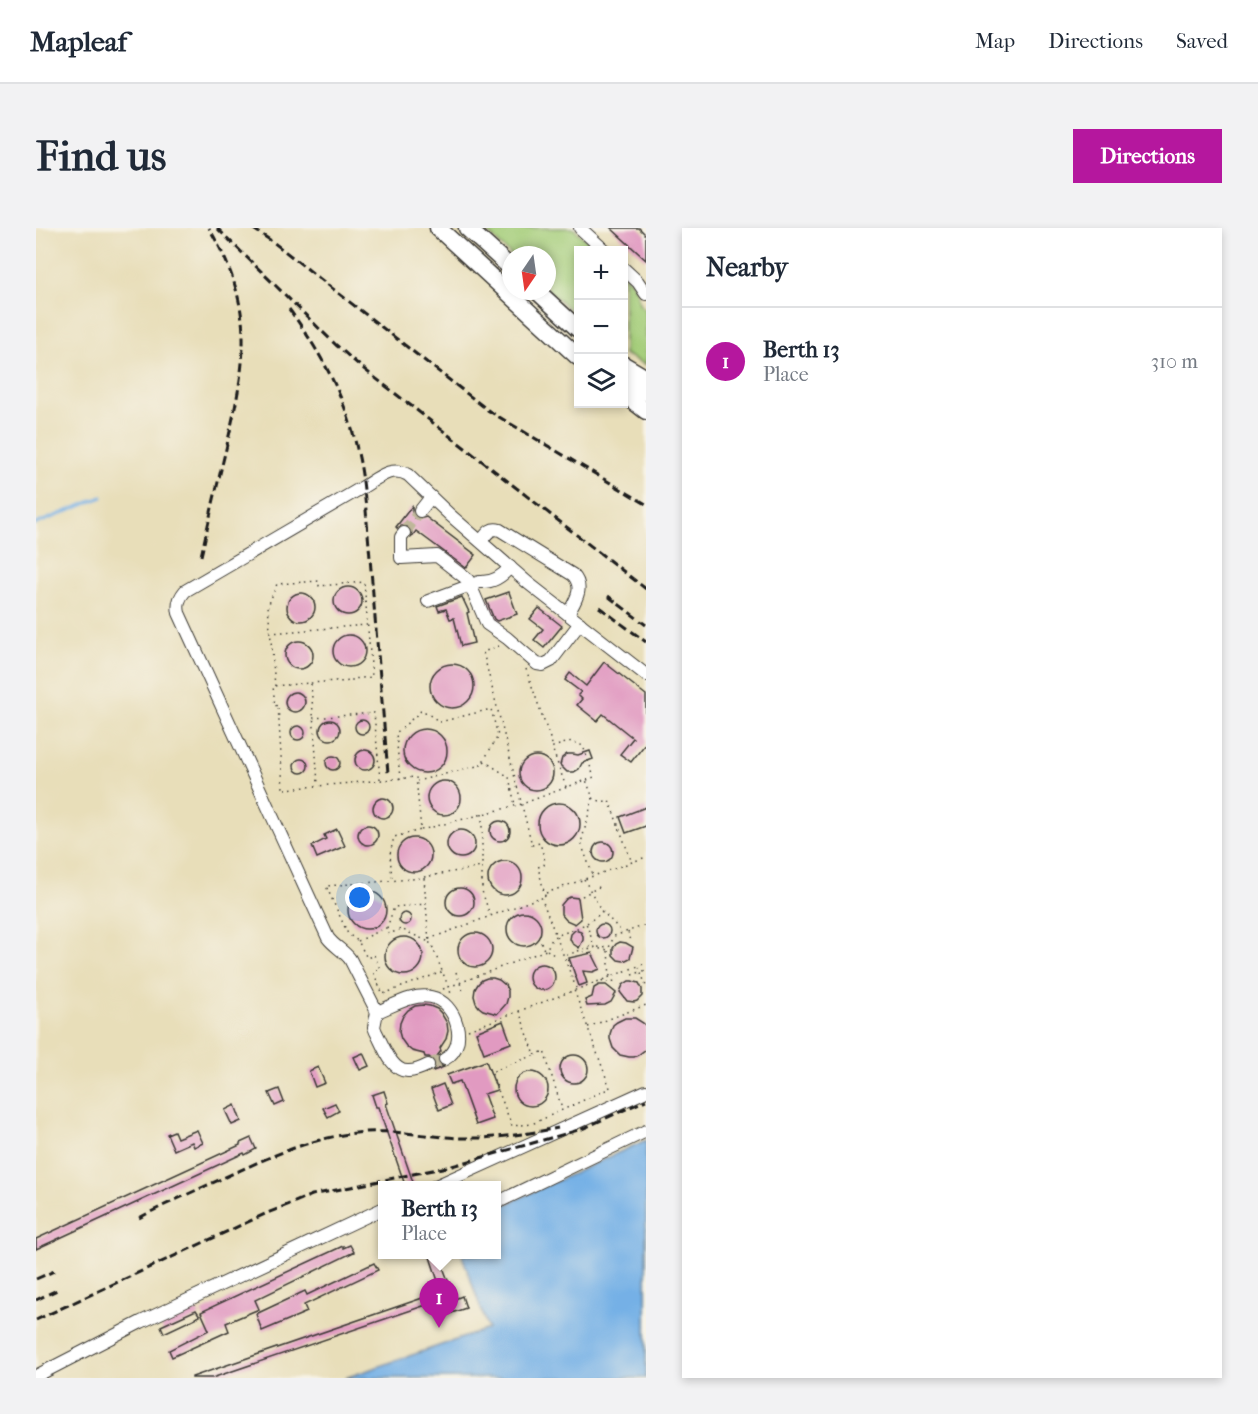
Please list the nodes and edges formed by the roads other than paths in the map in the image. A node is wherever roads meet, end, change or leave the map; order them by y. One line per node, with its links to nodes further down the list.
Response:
1 (438, 228): 10 (main road)
2 (467, 228): 5 (main road)
3 (580, 228): 4 (street)
4 (600, 246)
5 (502, 260)
6 (628, 273): 7 (street)
7 (646, 294)
8 (547, 300): 9 (main road)
9 (574, 324)
10 (576, 354)
11 (628, 372): 12 (main road)
12 (646, 372)
13 (628, 373): 15 (main road)
14 (628, 375): 16 (main road)
15 (646, 378)
16 (646, 392)
17 (628, 397): 18 (main road)
18 (646, 411)
19 (431, 497): 20 (street); 22 (street); 29 (street)
20 (420, 511)
21 (404, 533): 24 (street)
22 (481, 541): 23 (street); 26 (street)
23 (510, 567): 24 (street); 26 (street)
24 (470, 585): 25 (street); 27 (street)
25 (428, 602)
26 (568, 614): 27 (street)
27 (580, 623): 28 (street)
28 (646, 675)
29 (377, 1012): 30 (street); 31 (street)
30 (445, 1059)
31 (428, 1065)
32 (646, 1091): 34 (street)
33 (646, 1131): 35 (street)
34 (448, 1181)
35 (501, 1201)
36 (378, 1211): 37 (street)
37 (36, 1376)

